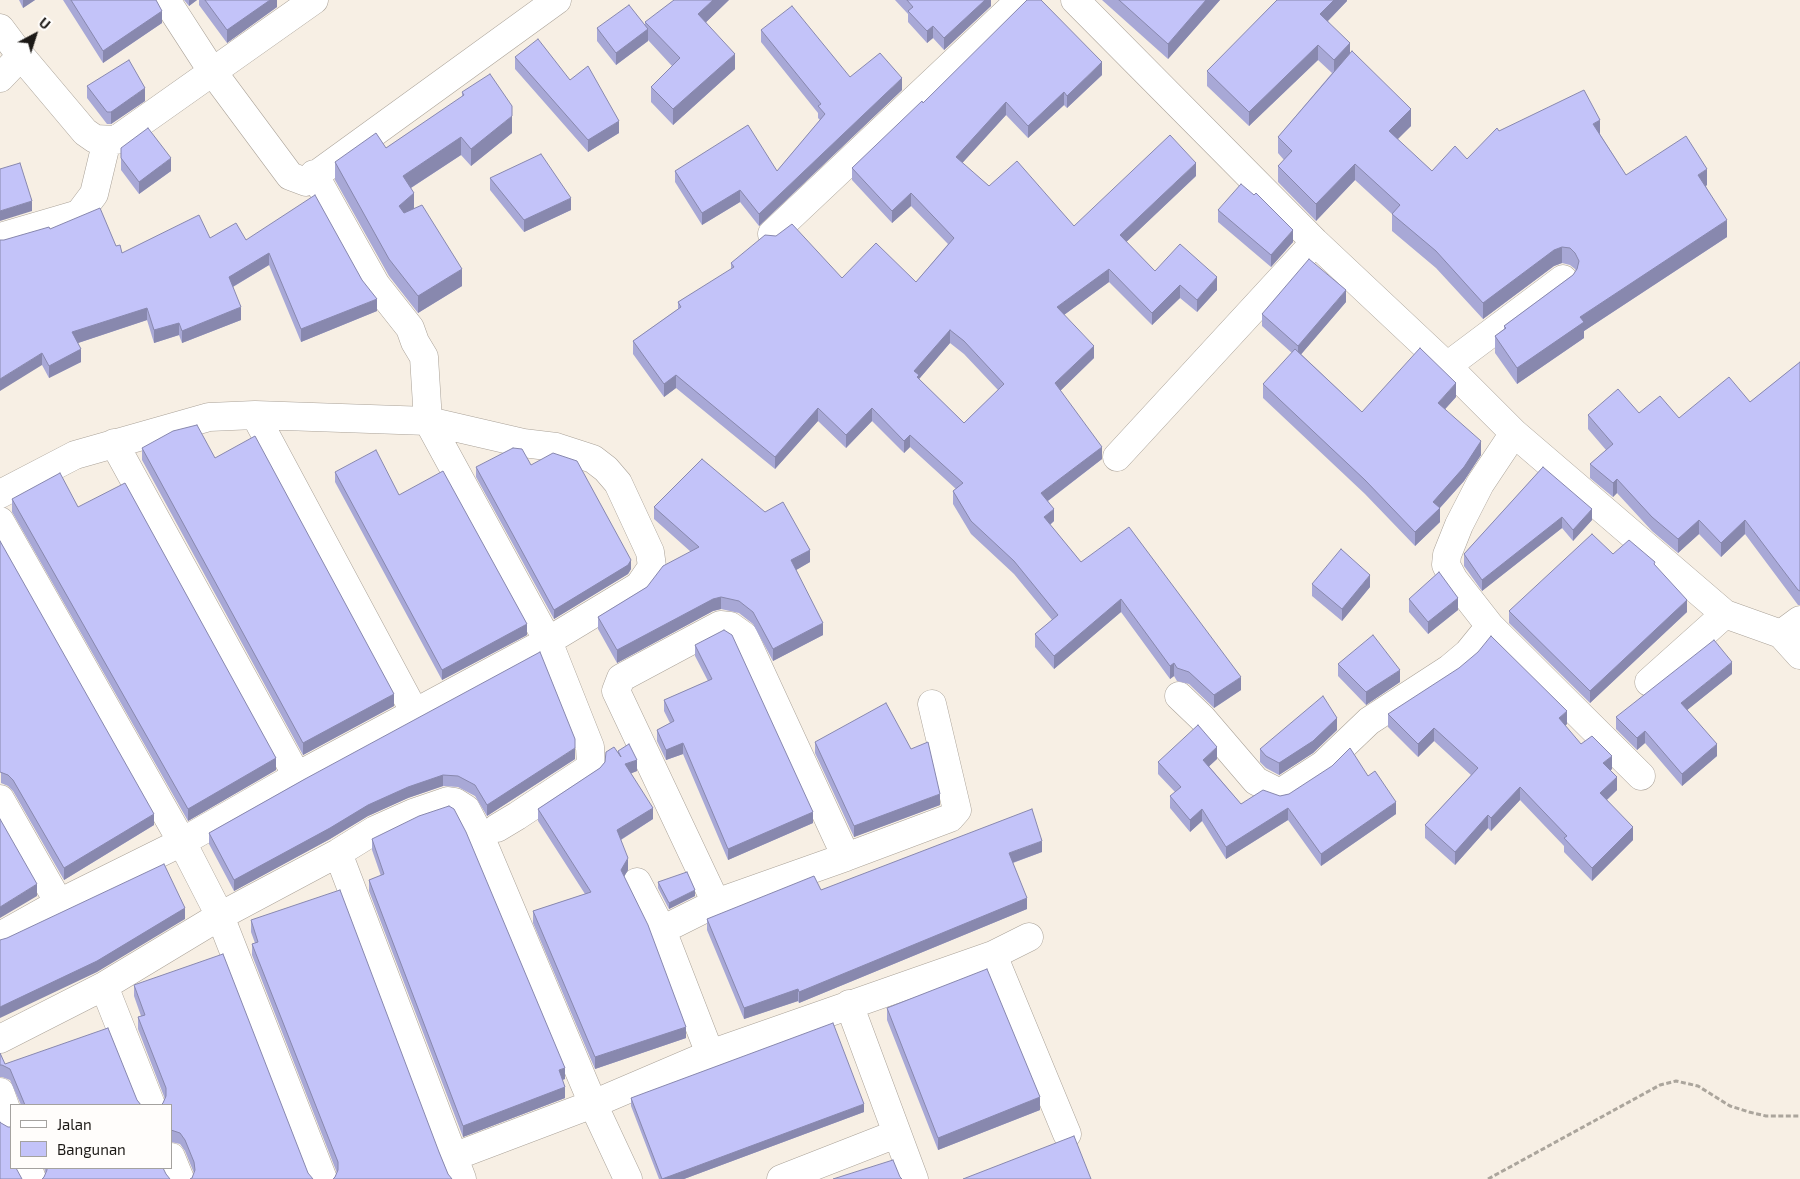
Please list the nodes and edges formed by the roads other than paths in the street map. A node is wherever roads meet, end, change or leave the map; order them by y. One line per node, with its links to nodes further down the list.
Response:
1 (166, 0): 8 (street)
2 (314, 0): 8 (street)
3 (557, 0): 11 (street)
4 (1020, 0): 12 (street)
5 (1075, 0): 14 (street)
6 (0, 28): 7 (street)
7 (21, 56): 9 (street); 10 (street)
8 (212, 71): 10 (street); 11 (street)
9 (0, 78)
10 (107, 140): 13 (street)
11 (314, 174): 18 (street)
12 (772, 234)
13 (0, 237)
14 (1315, 242): 16 (street); 21 (street)
15 (1563, 279): 16 (street)
16 (1447, 366): 19 (street)
17 (255, 415): 18 (street); 20 (street); 32 (street)
18 (428, 421): 27 (street); 27 (street)
19 (1514, 432): 24 (street); 25 (street)
20 (114, 443): 22 (street); 33 (street)
21 (1117, 457)
22 (0, 494)
23 (0, 521): 37 (street)
24 (1725, 614): 26 (street); 29 (street)
25 (1490, 626): 30 (street); 34 (street)
26 (1790, 627): 28 (street)
27 (548, 641): 32 (street); 36 (street)
28 (1800, 656)
29 (1649, 682)
30 (1179, 696)
31 (932, 704): 39 (street)
32 (415, 713): 33 (street)
33 (296, 776): 37 (street)
34 (1641, 776)
35 (0, 799): 41 (street)
36 (497, 828)
37 (182, 842): 41 (street); 43 (street)
38 (338, 853): 43 (street); 54 (street); 59 (street)
39 (846, 857): 42 (street); 42 (street)
40 (637, 882): 44 (street)
41 (59, 903): 45 (street)
42 (716, 903): 44 (street)
43 (220, 916): 48 (street); 61 (street)
44 (662, 930): 51 (street)
45 (0, 936)
46 (1028, 937): 47 (street)
47 (993, 955): 49 (street); 57 (street)
48 (104, 986): 50 (street); 53 (street)
49 (849, 1004): 51 (street); 56 (street)
50 (0, 1039)
51 (710, 1054): 54 (street)
52 (0, 1092): 55 (street)
53 (151, 1104)
54 (593, 1104): 59 (street); 62 (street)
55 (10, 1120)
56 (896, 1134): 63 (street); 64 (street)
57 (1067, 1134)
58 (172, 1159): 60 (street)
59 (457, 1168)
60 (180, 1179)
61 (323, 1179)
62 (628, 1179)
63 (781, 1179)
64 (914, 1179)

